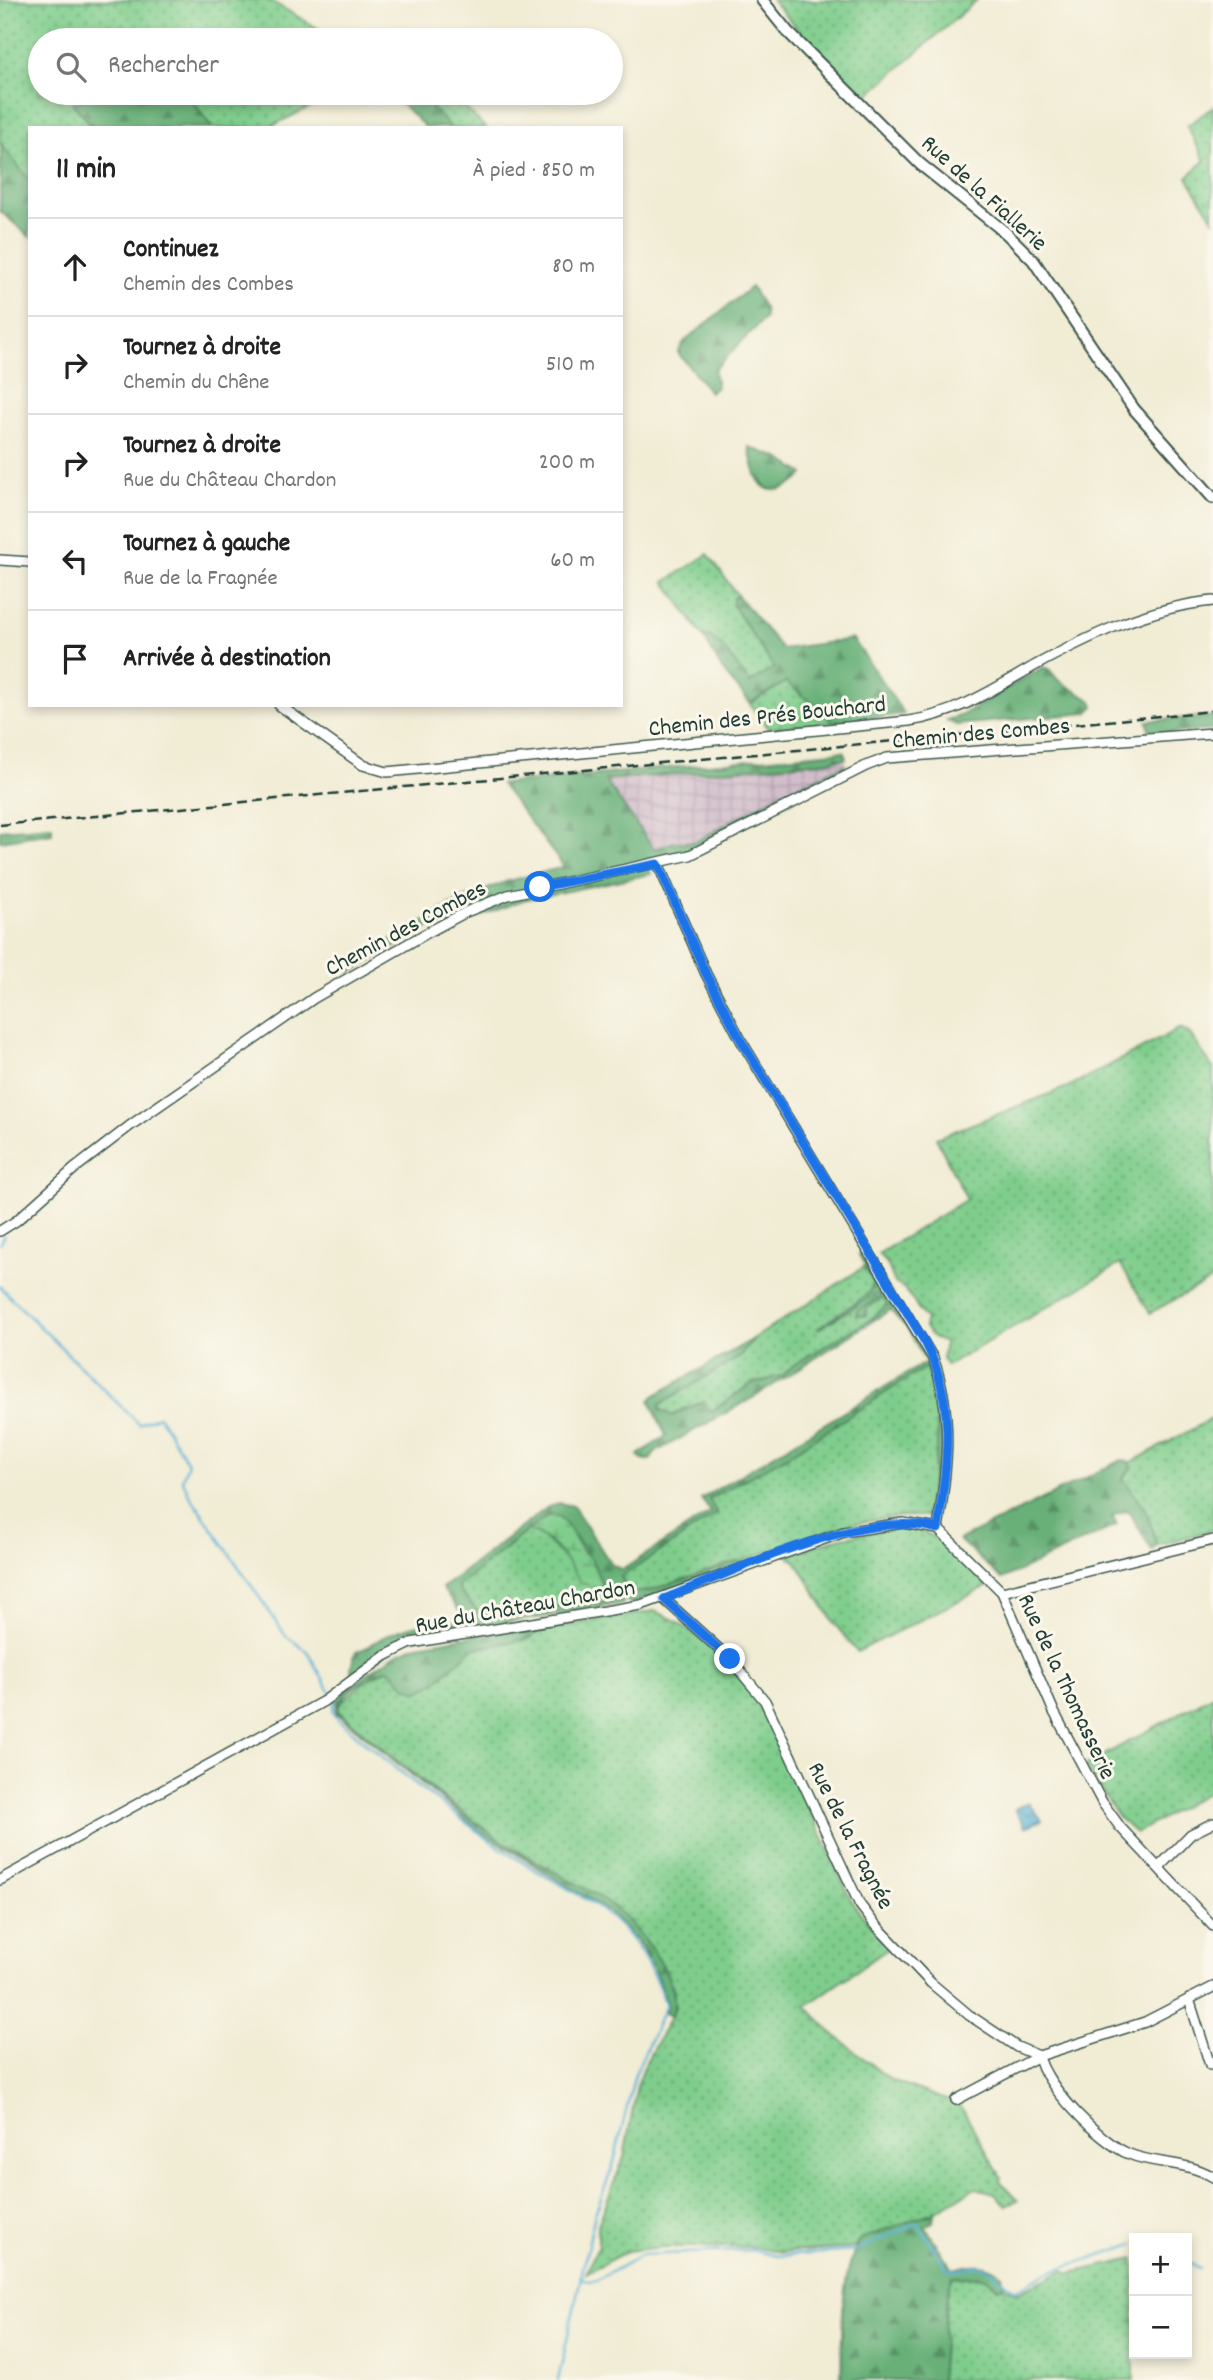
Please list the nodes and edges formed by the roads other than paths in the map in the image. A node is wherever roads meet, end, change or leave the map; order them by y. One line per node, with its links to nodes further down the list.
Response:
1 (762, 0): 2 (street, Rue de la Fiallerie)
2 (1213, 498)
3 (0, 561): 4 (street)
4 (28, 562)
5 (1213, 601): 6 (street, Chemin des Prés Bouchard)
6 (282, 707)
7 (1213, 733): 8 (street, Chemin des Combes)
8 (658, 864): 9 (street, Chemin des Combes); 10 (street)
9 (3, 1230)
10 (938, 1529): 12 (street, Rue de la Thomasserie); 13 (street, Rue du Château Chardon)
11 (1213, 1540): 12 (street)
12 (1002, 1592): 15 (street, Rue de la Thomasserie)
13 (664, 1599): 16 (street, Rue du Château Chardon); 20 (street, Rue de la Fragnée)
14 (1213, 1823): 15 (street)
15 (1159, 1867): 17 (street, Rue de la Thomasserie)
16 (0, 1880)
17 (1213, 1926)
18 (1213, 1987): 19 (street)
19 (1189, 1999): 20 (street); 21 (street)
20 (1039, 2056): 22 (street); 23 (street)
21 (1210, 2065)
22 (956, 2100)
23 (1213, 2177)

